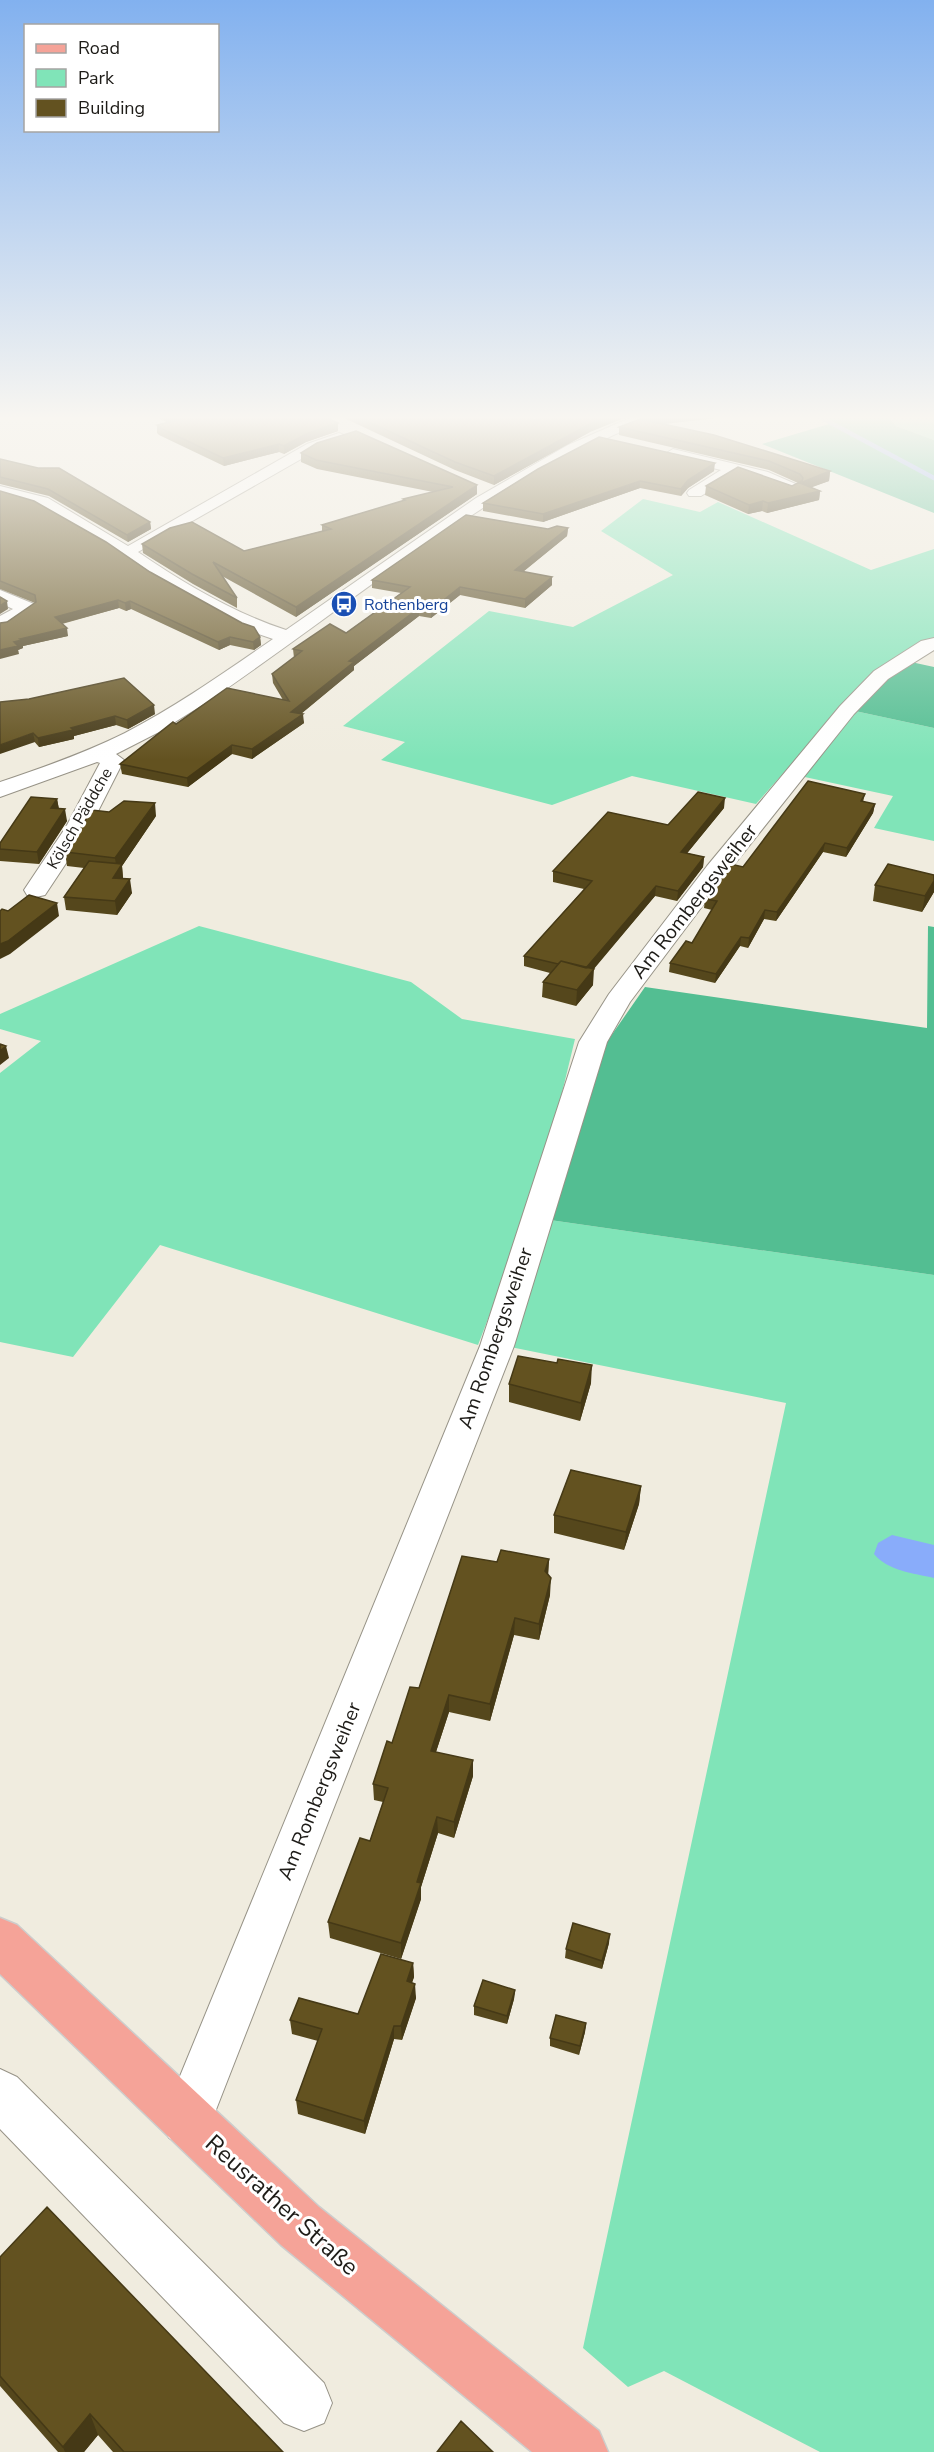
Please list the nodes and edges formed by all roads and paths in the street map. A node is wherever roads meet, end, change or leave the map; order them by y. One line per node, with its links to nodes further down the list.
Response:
1 (90, 531): 4 (street)
2 (164, 531): 4 (street)
3 (436, 531): 7 (street)
4 (126, 553): 7 (street)
5 (0, 596): 6 (street)
6 (0, 624)
7 (288, 637): 9 (street)
8 (934, 644): 14 (street, Am Rombergsweiher)
9 (98, 755): 10 (street); 11 (street, Kölsch Päddche)
10 (0, 790)
11 (36, 890)
12 (0, 1941): 14 (main road, Reusrather Straße)
13 (0, 2094): 15 (street)
14 (187, 2120): 16 (main road, Reusrather Straße)
15 (304, 2403)
16 (578, 2452)

